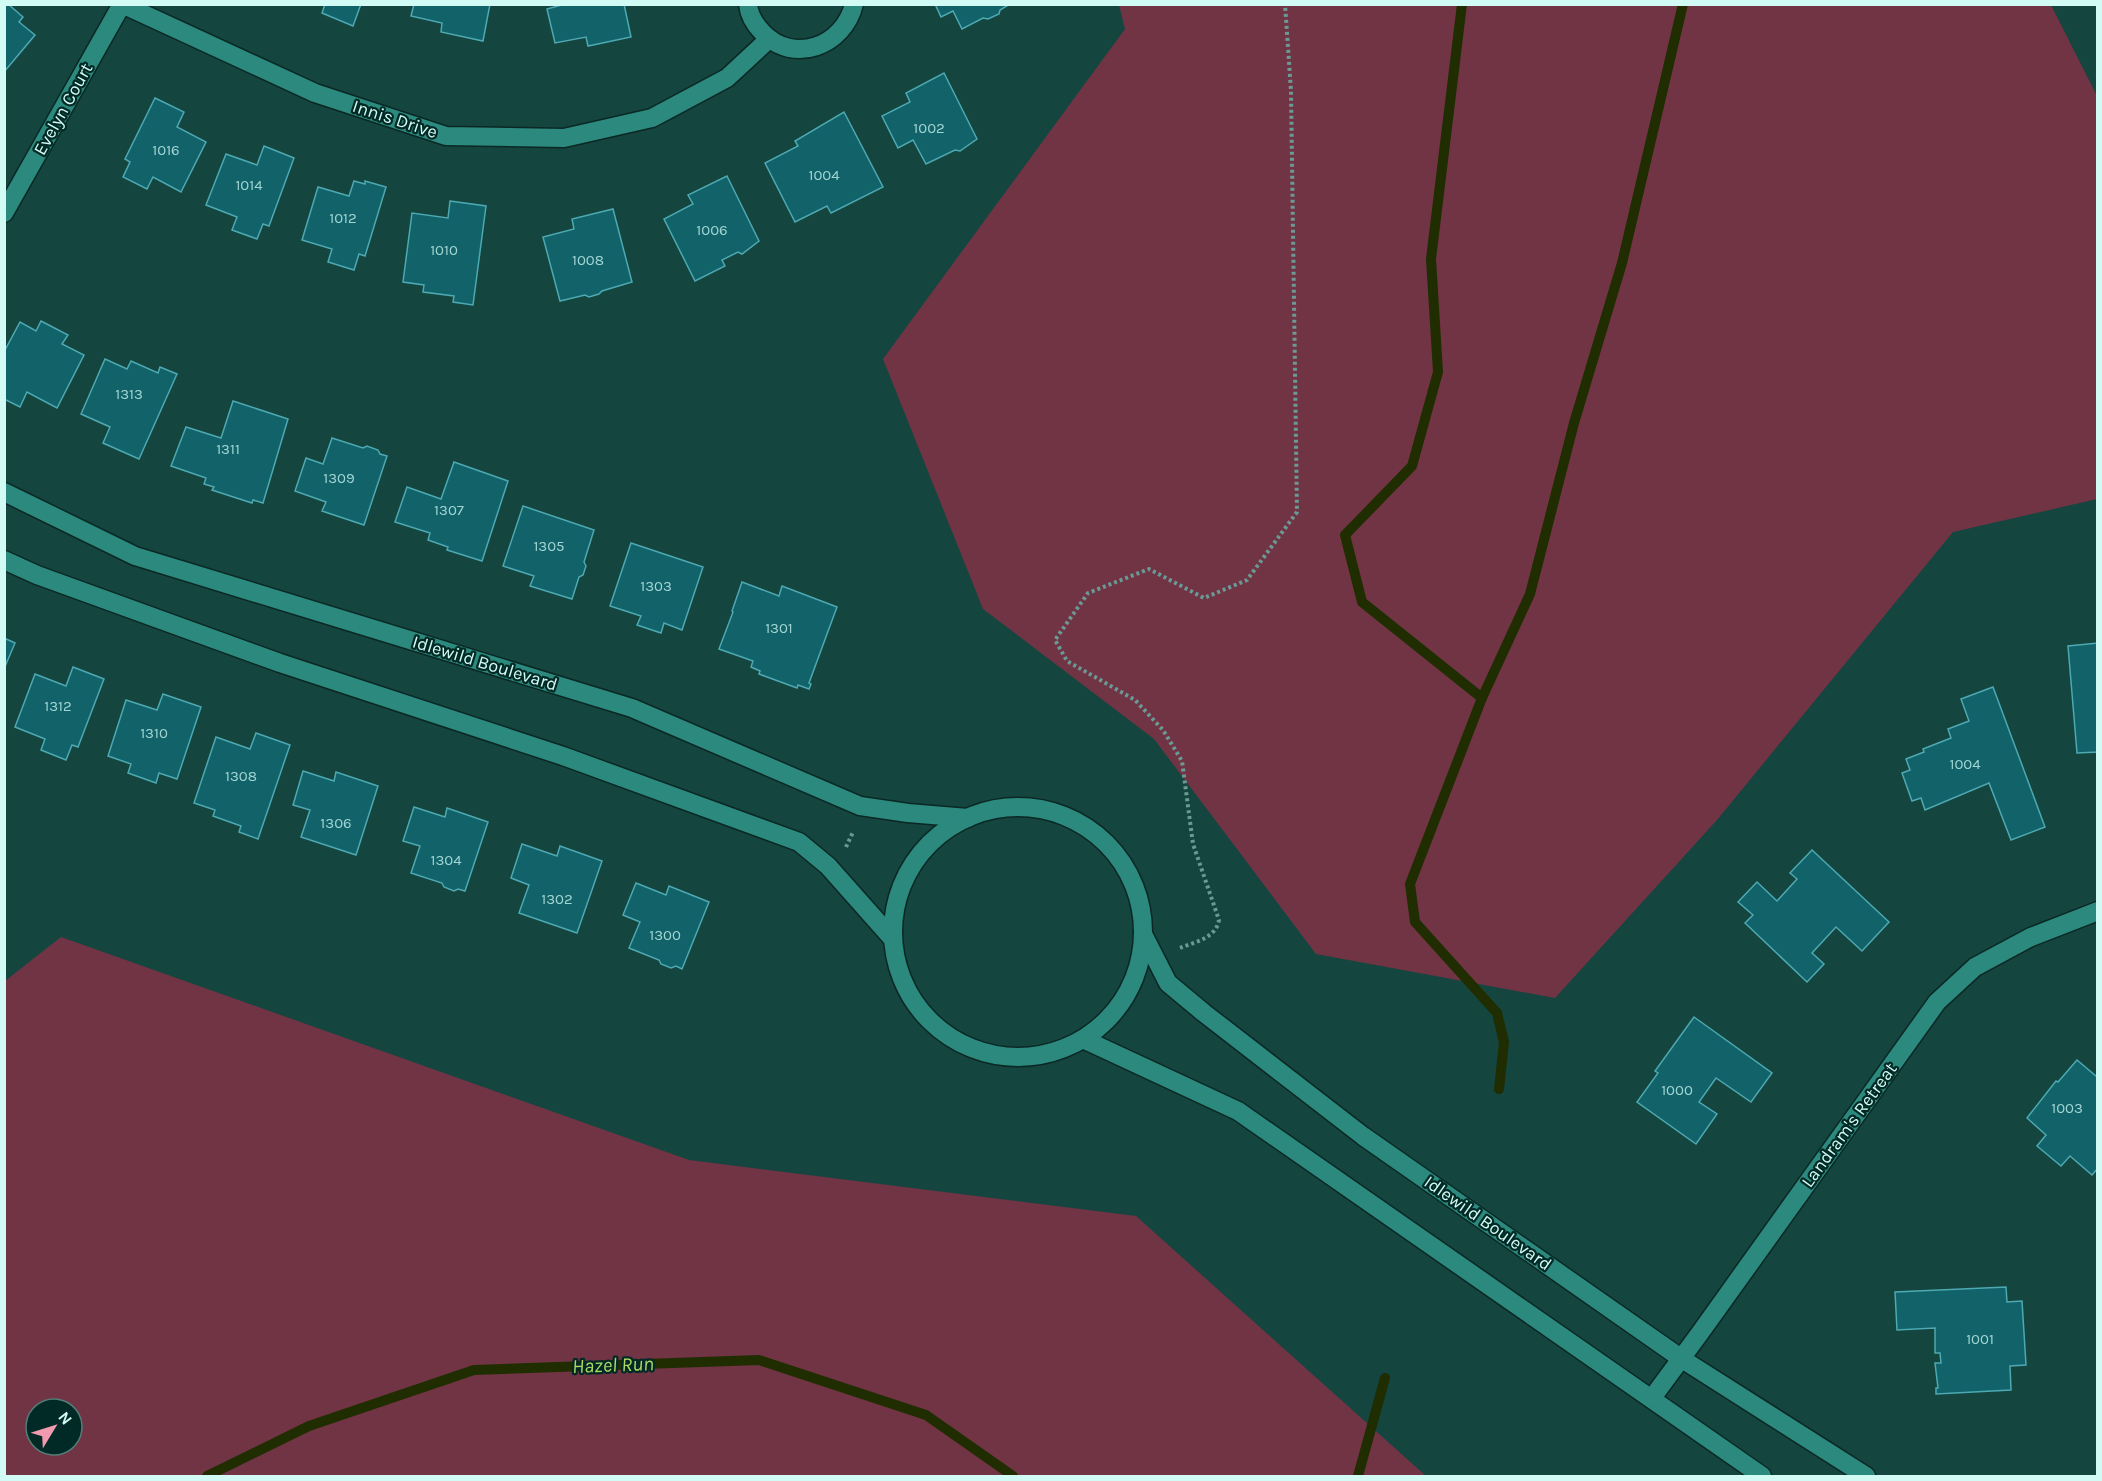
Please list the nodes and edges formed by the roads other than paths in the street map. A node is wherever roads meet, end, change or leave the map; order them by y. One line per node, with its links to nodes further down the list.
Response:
1 (122, 4): 4 (street, Innis Drive); 5 (street, Evelyn Court)
2 (748, 4): 4 (street)
3 (854, 4): 4 (street)
4 (769, 39)
5 (5, 213)
6 (4, 492): 8 (street, Idlewild Boulevard)
7 (4, 560): 11 (street)
8 (968, 818): 10 (street); 11 (street)
9 (2097, 911): 13 (street, Landram's Retreat)
10 (1143, 934): 12 (street); 13 (street, Idlewild Boulevard)
11 (891, 937): 12 (street)
12 (1083, 1039): 14 (street)
13 (1682, 1359): 14 (street, Landram's Retreat); 16 (street, Idlewild Boulevard)
14 (1652, 1398): 15 (street)
15 (1762, 1476)
16 (1866, 1476)

